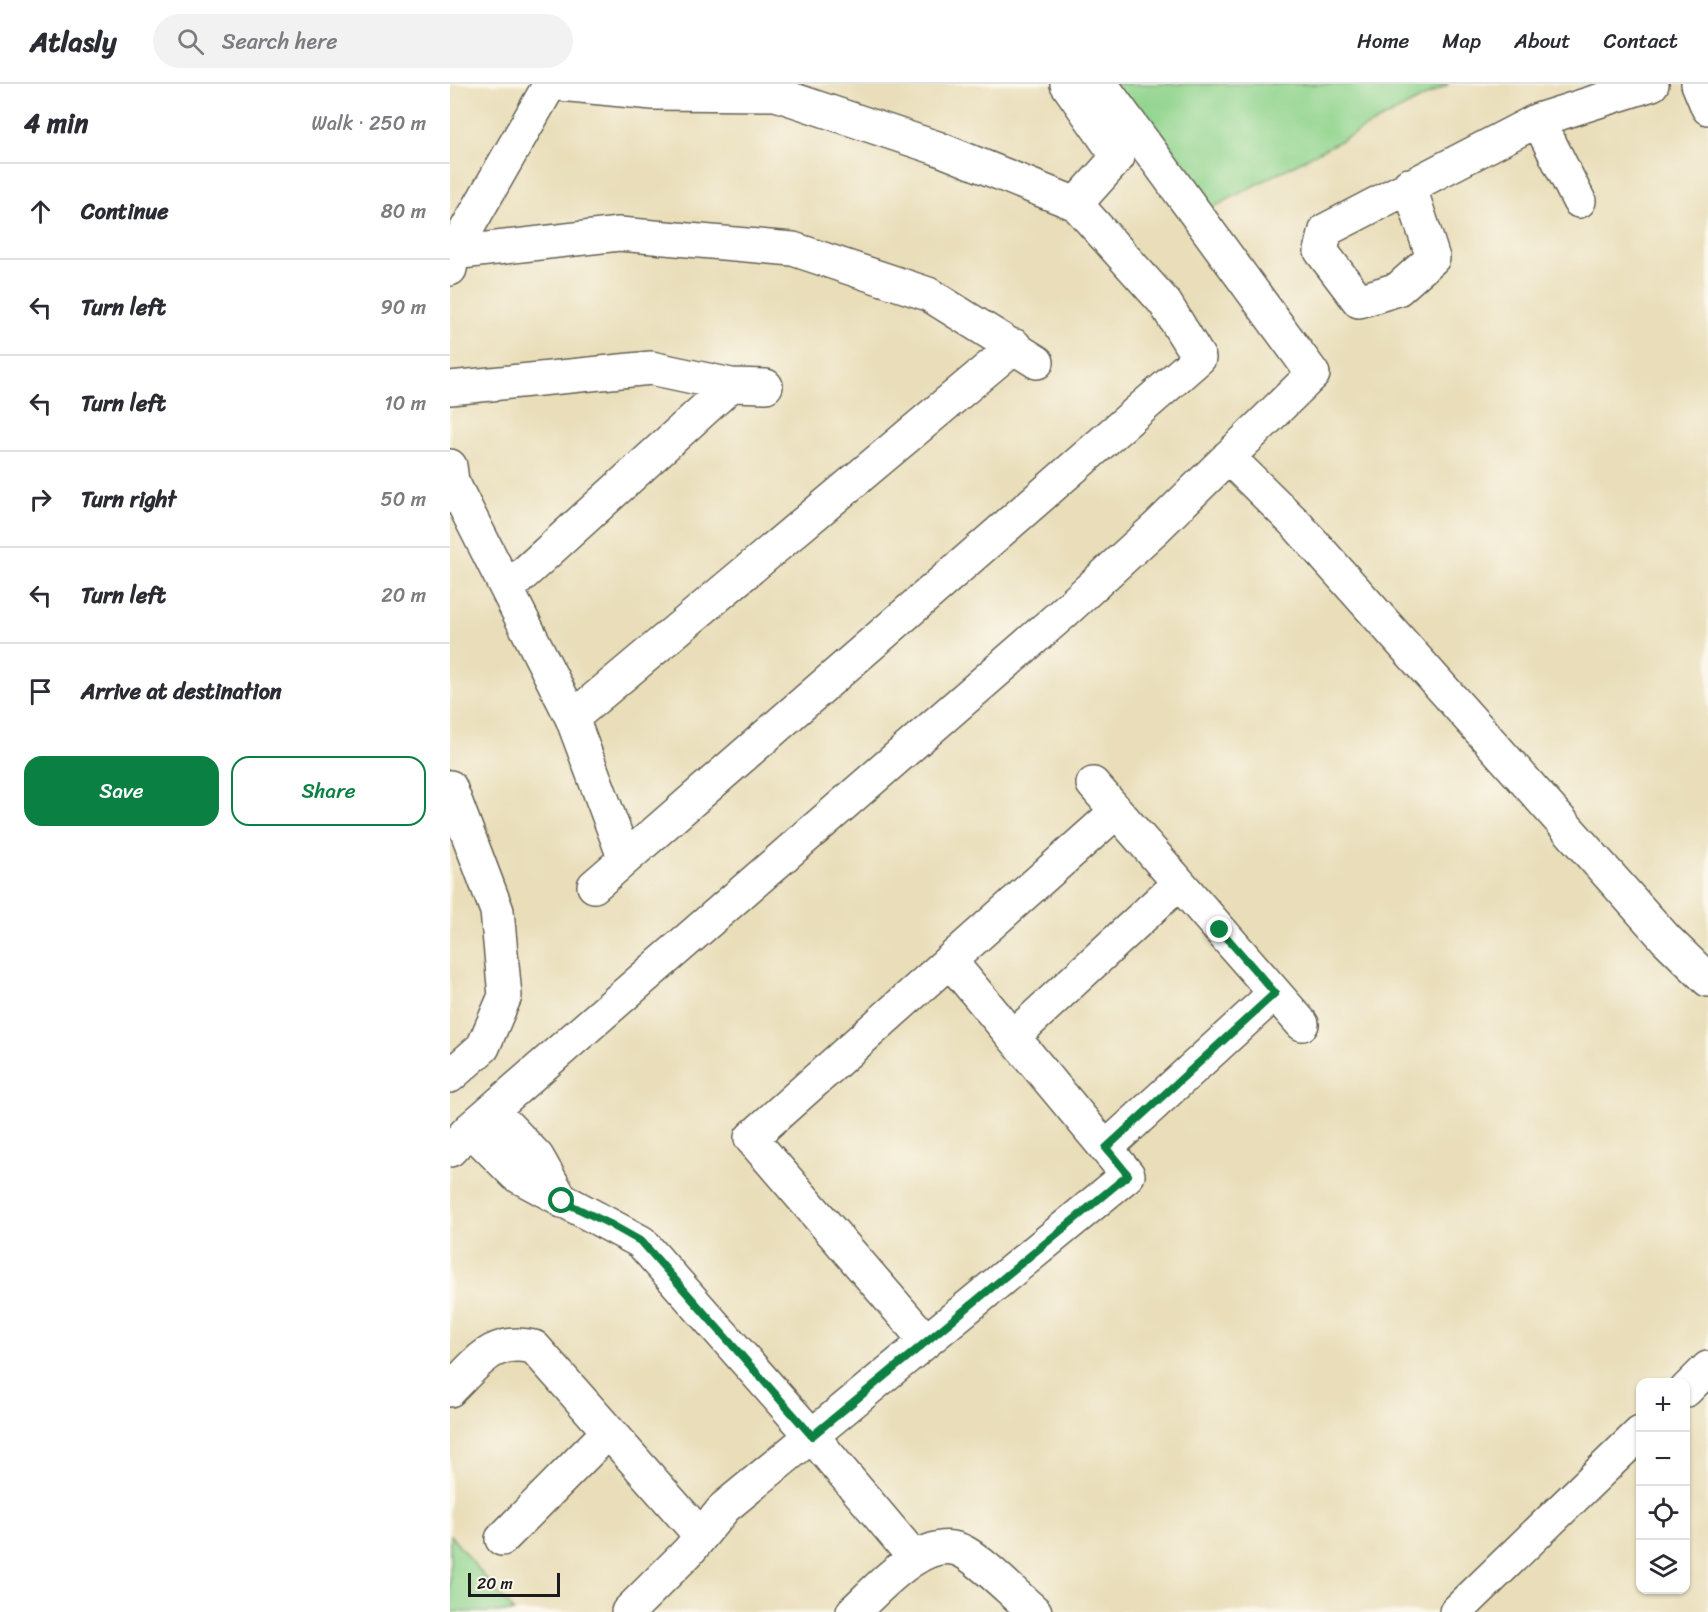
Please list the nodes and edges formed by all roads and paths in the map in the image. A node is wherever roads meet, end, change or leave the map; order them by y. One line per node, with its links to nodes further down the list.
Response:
1 (550, 84): 13 (street)
2 (560, 84): 7 (street)
3 (1067, 84): 12 (street)
4 (1101, 84): 17 (street)
5 (1652, 84): 9 (street)
6 (1698, 84): 8 (street)
7 (780, 89): 12 (street)
8 (1708, 108)
9 (1539, 120): 10 (street); 11 (street)
10 (1409, 185)
11 (1579, 201)
12 (1076, 204): 24 (street)
13 (452, 261): 20 (street)
14 (731, 385): 15 (street); 16 (street); 19 (street)
15 (766, 386)
16 (450, 388)
17 (1228, 458): 28 (street); 33 (street)
18 (450, 466): 19 (street)
19 (507, 589): 20 (street)
20 (572, 718): 24 (street)
21 (1093, 784): 23 (street)
22 (450, 787): 32 (street)
23 (1116, 812): 25 (street); 27 (street)
24 (624, 857): 26 (street)
25 (1179, 883): 29 (street); 31 (street)
26 (594, 886)
27 (950, 961): 31 (street); 35 (street)
28 (1708, 980)
29 (1275, 993): 30 (street); 34 (street)
30 (1302, 1024)
31 (1013, 1037): 34 (street)
32 (450, 1076)
33 (471, 1129): 40 (street)
34 (1106, 1148): 35 (street)
35 (926, 1341): 40 (street)
36 (1708, 1368): 37 (street)
37 (1690, 1386)
38 (450, 1390): 39 (street)
39 (608, 1432): 42 (street); 43 (street)
40 (812, 1436): 42 (street); 44 (street)
41 (1636, 1438): 48 (street)
42 (700, 1536): 46 (street)
43 (502, 1539)
44 (914, 1556): 45 (street); 47 (street)
45 (1024, 1609)
46 (628, 1612)
47 (853, 1612)
48 (1456, 1612)

